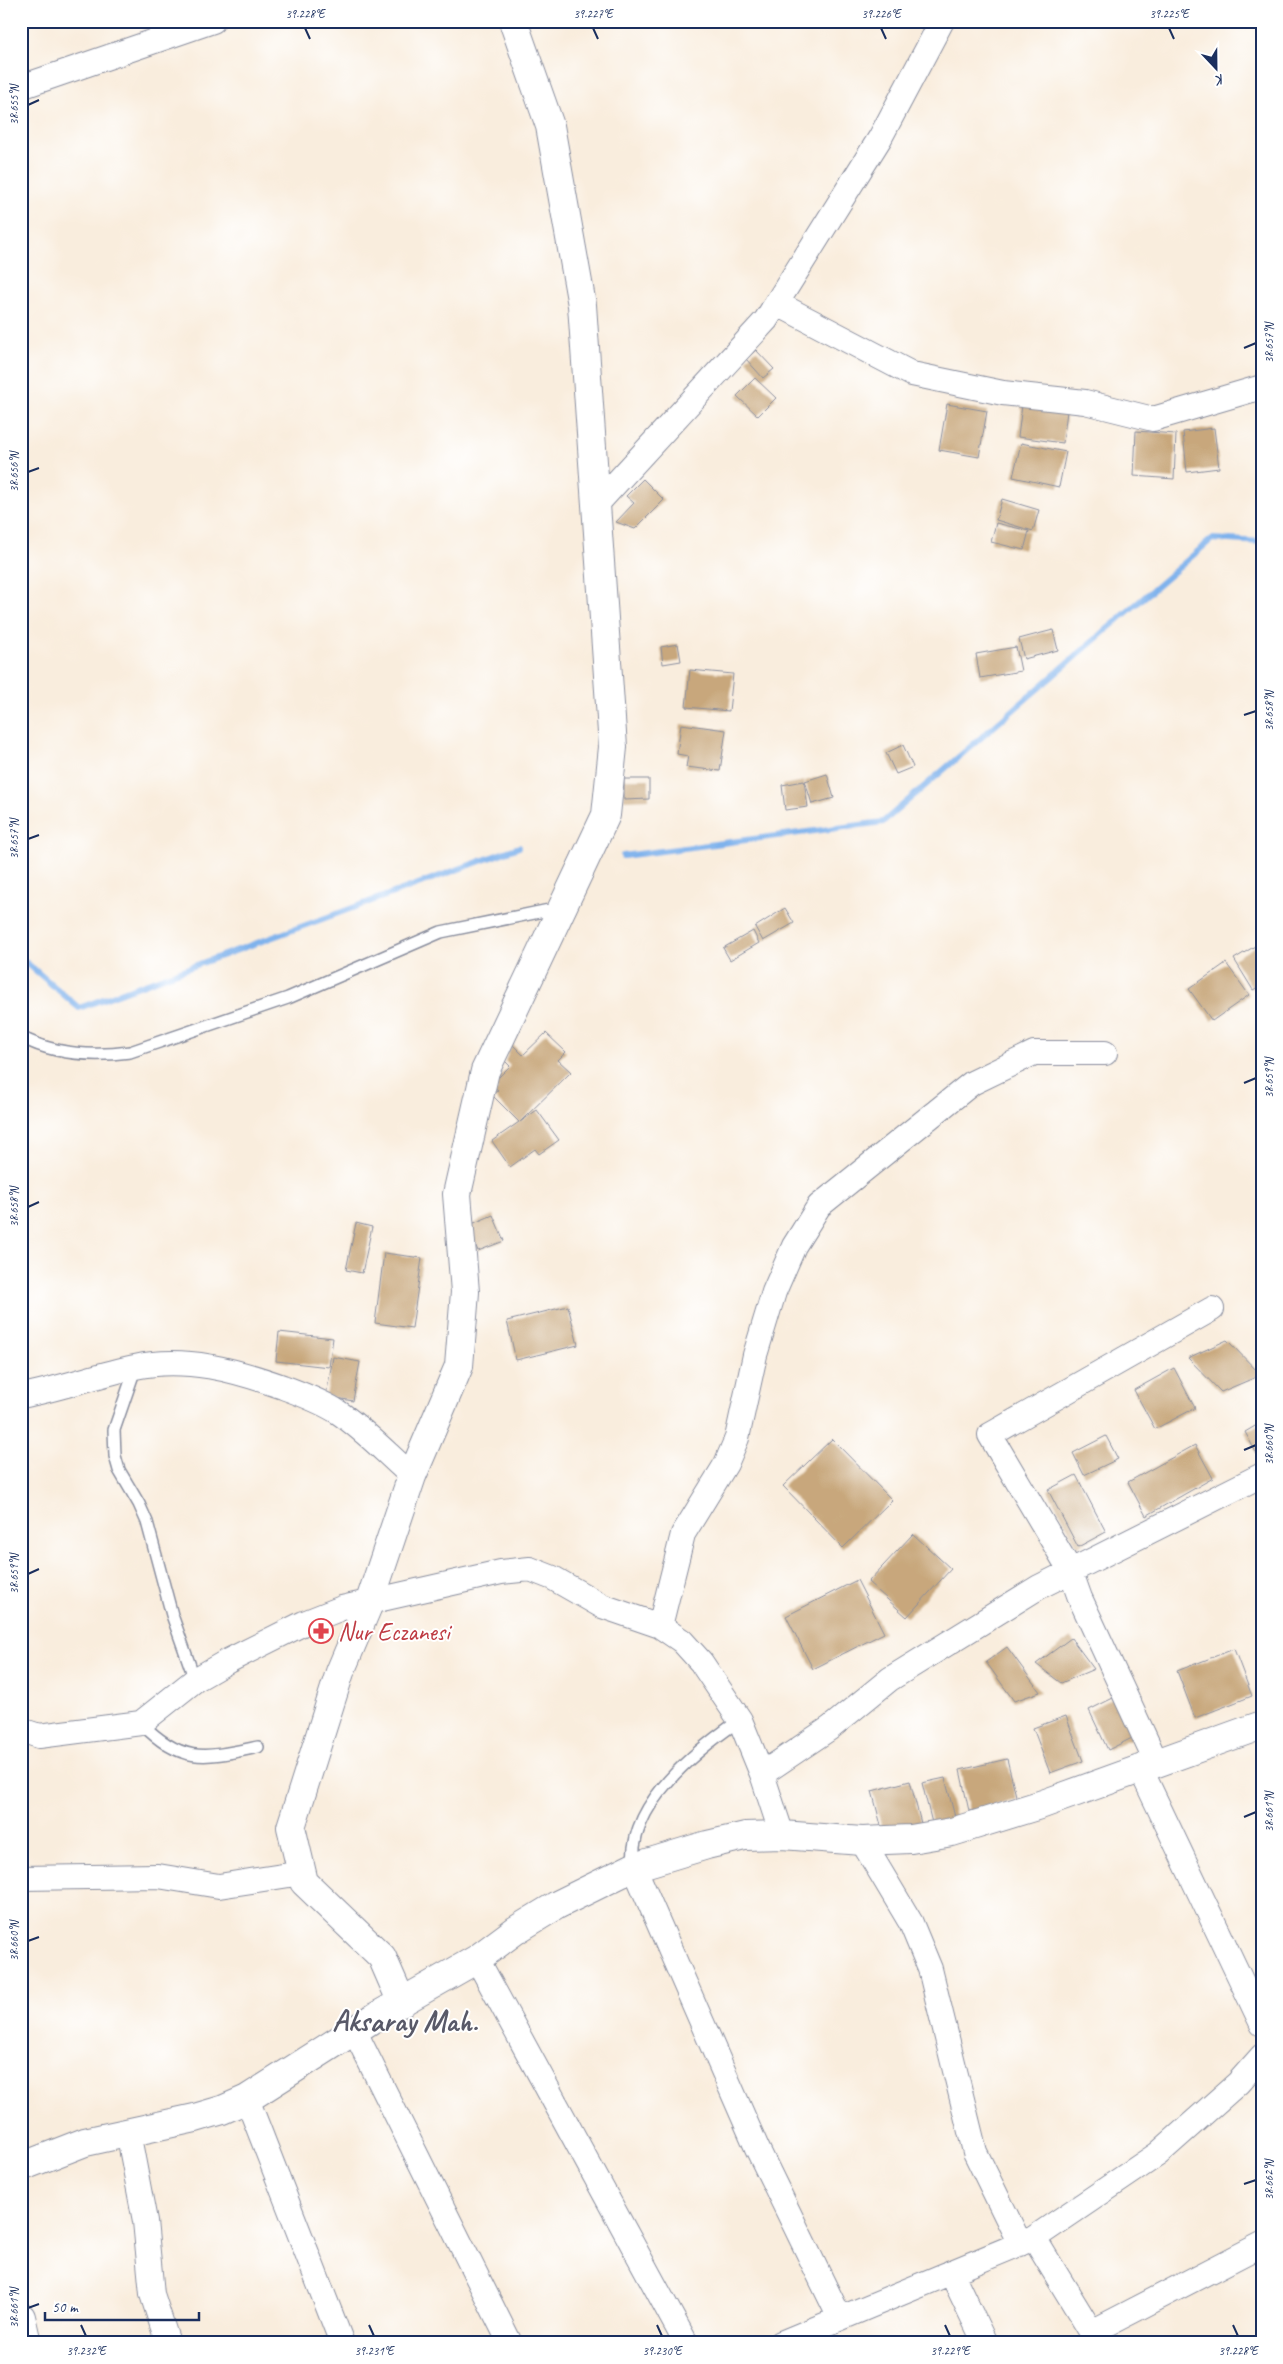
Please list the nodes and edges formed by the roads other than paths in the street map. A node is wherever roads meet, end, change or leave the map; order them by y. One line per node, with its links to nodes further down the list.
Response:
1 (213, 21): 4 (street)
2 (513, 21): 7 (street)
3 (942, 21): 5 (street)
4 (21, 87)
5 (776, 303): 6 (street); 7 (street)
6 (1262, 387)
7 (595, 506): 8 (street)
8 (562, 907): 9 (lane); 15 (street)
9 (21, 1037)
10 (1105, 1053): 18 (street)
11 (1212, 1308): 16 (street)
12 (136, 1366): 13 (street); 15 (street); 19 (lane)
13 (21, 1396)
14 (1262, 1475): 16 (street)
15 (412, 1476): 17 (street)
16 (1070, 1570): 25 (street); 26 (street)
17 (370, 1600): 18 (street); 19 (street); 30 (street)
18 (660, 1626): 20 (street)
19 (195, 1680): 21 (street)
20 (740, 1720): 26 (street); 29 (lane)
21 (141, 1723): 23 (street); 24 (lane)
22 (1262, 1725): 25 (street)
23 (21, 1730)
24 (258, 1747)
25 (1149, 1767): 28 (street); 34 (street)
26 (762, 1774): 27 (street)
27 (782, 1835): 28 (street); 29 (street)
28 (862, 1841): 40 (street)
29 (634, 1867): 32 (street); 44 (street)
30 (302, 1873): 31 (street); 33 (street)
31 (21, 1878)
32 (477, 1959): 33 (street); 51 (street)
33 (402, 2003): 35 (street)
34 (1262, 2024)
35 (355, 2032): 37 (street); 50 (street)
36 (1262, 2056): 40 (street)
37 (246, 2099): 38 (street); 49 (street)
38 (128, 2132): 39 (street); 48 (street)
39 (21, 2166)
40 (1027, 2241): 42 (street); 46 (street)
41 (1262, 2244): 46 (street)
42 (951, 2272): 44 (street); 53 (street)
43 (21, 2317): 47 (street)
44 (840, 2318): 45 (street)
45 (820, 2335): 52 (street)
46 (1095, 2337)
47 (27, 2343)
48 (168, 2343)
49 (342, 2343)
50 (510, 2343)
51 (686, 2343)
52 (781, 2343)
53 (985, 2343)

